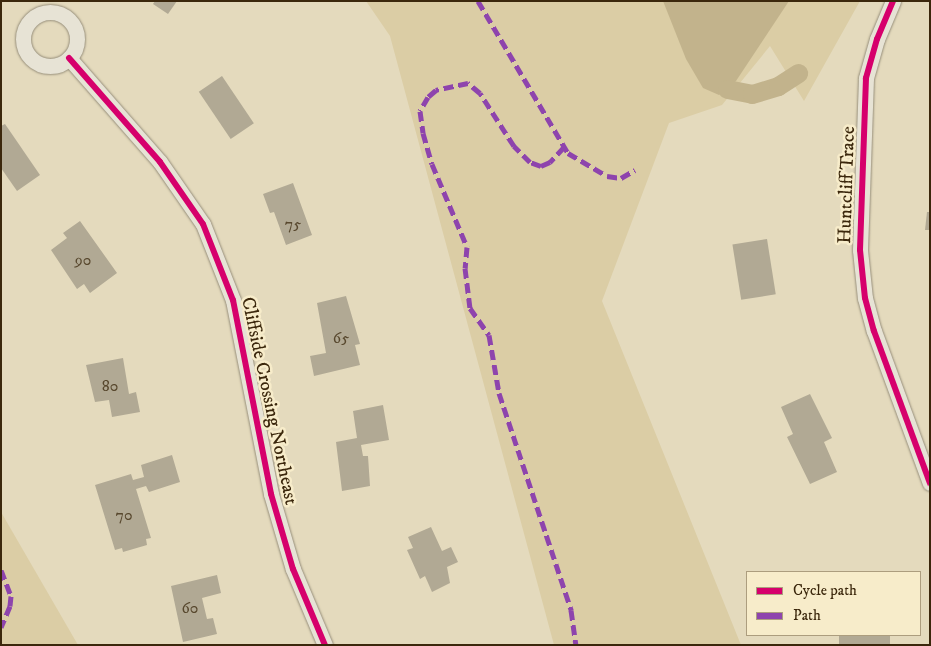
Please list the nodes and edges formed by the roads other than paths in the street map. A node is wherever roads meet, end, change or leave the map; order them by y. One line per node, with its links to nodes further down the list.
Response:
1 (893, 1): 3 (street, Huntcliff Trace)
2 (69, 58): 4 (street, Cliffside Crossing Northeast)
3 (930, 483)
4 (325, 645)

